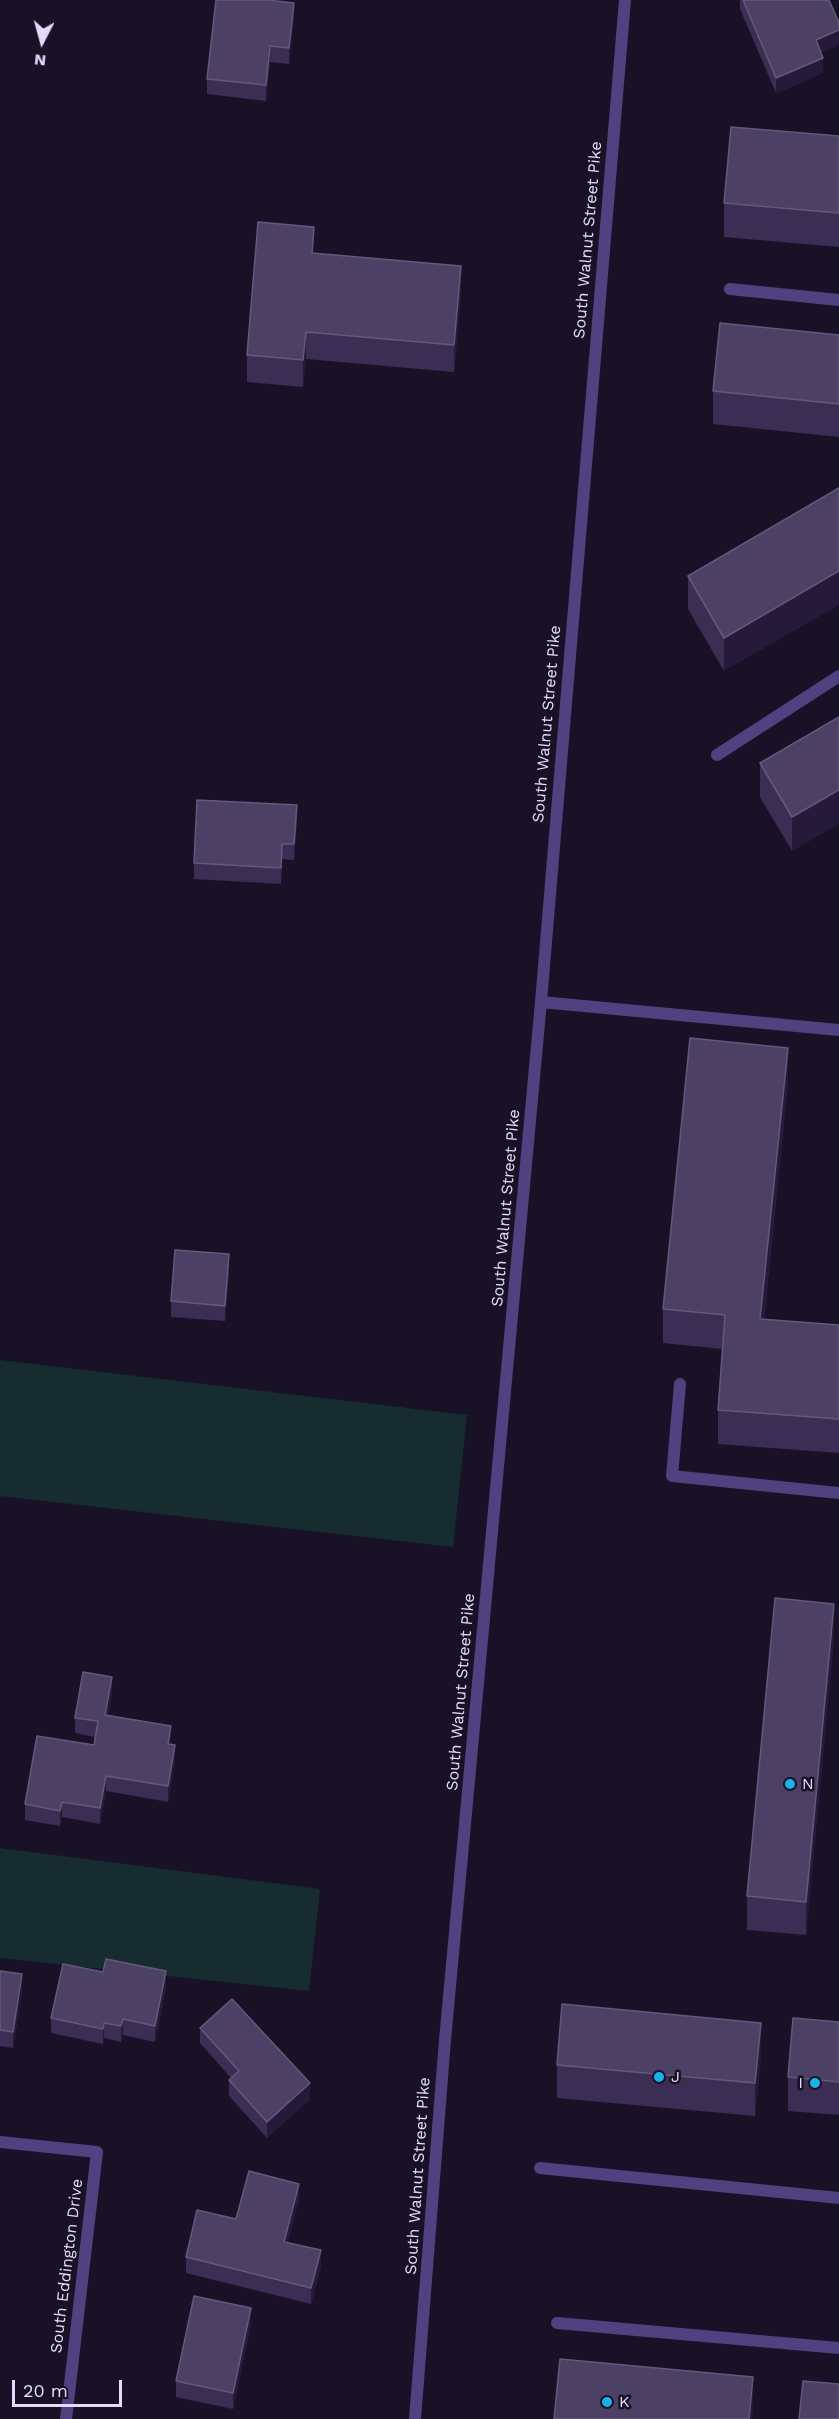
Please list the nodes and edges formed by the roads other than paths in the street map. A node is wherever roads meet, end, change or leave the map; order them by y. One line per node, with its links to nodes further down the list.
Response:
1 (625, 0): 6 (street, South Walnut Street Pike)
2 (730, 289): 3 (street)
3 (839, 300)
4 (839, 676): 5 (street)
5 (717, 755)
6 (541, 1002): 7 (street); 16 (street, South Walnut Street Pike)
7 (839, 1030)
8 (680, 1384): 9 (street)
9 (839, 1493)
10 (0, 2142): 15 (street, South Eddington Drive)
11 (540, 2168): 12 (street)
12 (839, 2198)
13 (557, 2323): 14 (street)
14 (839, 2348)
15 (66, 2419)
16 (415, 2419)

